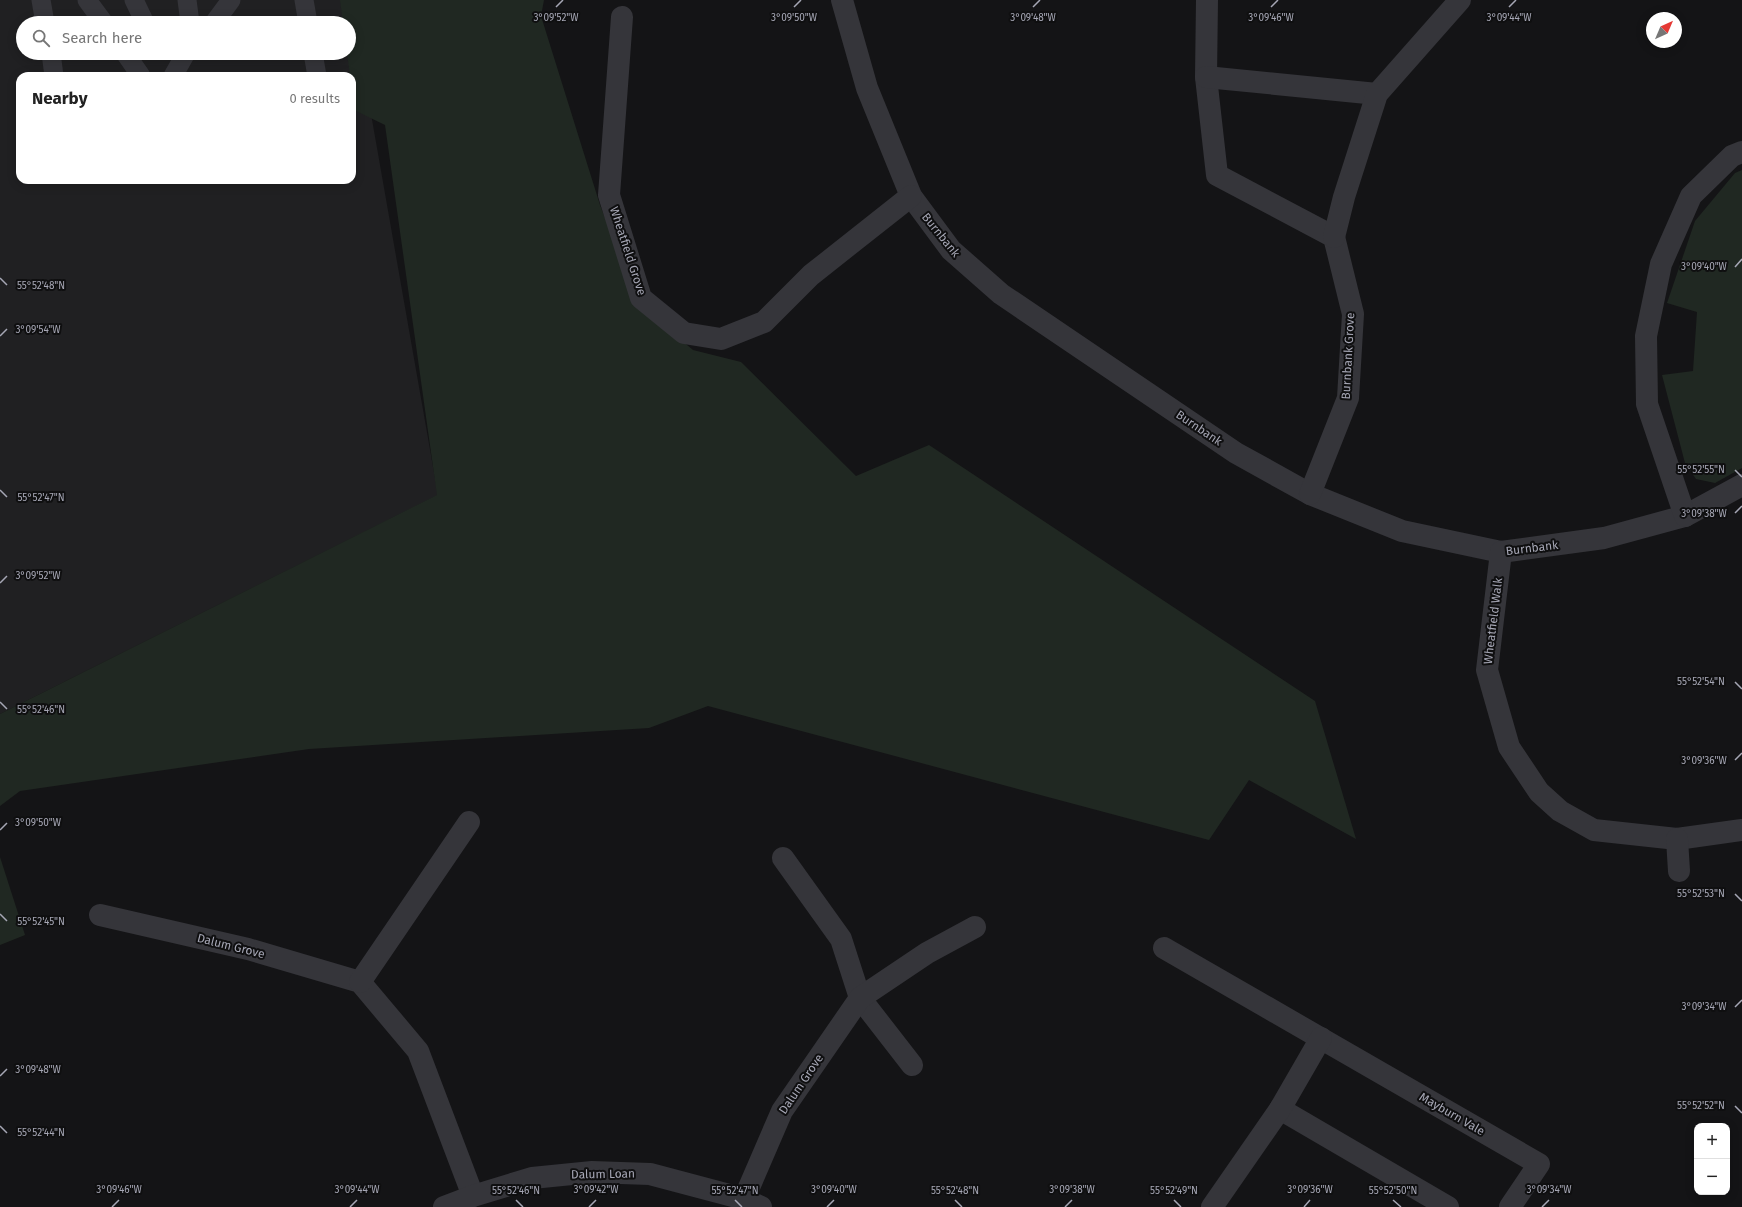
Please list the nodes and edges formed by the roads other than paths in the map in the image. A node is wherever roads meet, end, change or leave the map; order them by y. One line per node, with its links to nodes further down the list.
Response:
1 (41, 0): 13 (lane)
2 (88, 0): 14 (lane)
3 (105, 0): 15 (lane)
4 (134, 0): 16 (lane)
5 (150, 0): 17 (lane)
6 (187, 0): 18 (lane)
7 (212, 0): 19 (lane)
8 (231, 0): 20 (lane)
9 (304, 0): 21 (lane)
10 (842, 0): 32 (street, Burnbank)
11 (1207, 0): 29 (street)
12 (1460, 0): 30 (street, Burnbank Grove)
13 (44, 16)
14 (99, 16)
15 (107, 16)
16 (142, 16)
17 (147, 16)
18 (189, 16)
19 (214, 16)
20 (219, 16)
21 (307, 16)
22 (622, 17): 32 (street, Wheatfield Grove)
23 (51, 60): 26 (lane)
24 (182, 60): 27 (lane)
25 (314, 60): 28 (lane)
26 (53, 72)
27 (175, 72)
28 (316, 72)
29 (1206, 77): 30 (street); 33 (street)
30 (1377, 94): 33 (street, Burnbank Grove)
31 (1742, 152): 36 (street)
32 (911, 196): 35 (street, Burnbank)
33 (1334, 237): 35 (street, Burnbank Grove)
34 (1742, 485): 36 (street, Burnbank)
35 (1310, 494): 37 (street, Burnbank)
36 (1685, 516): 37 (street, Burnbank)
37 (1501, 552): 40 (street, Wheatfield Walk)
38 (469, 822): 46 (street)
39 (1742, 830): 40 (street, Wheatfield Walk)
40 (1677, 839): 42 (street)
41 (783, 858): 47 (street)
42 (1679, 871)
43 (100, 915): 46 (street, Dalum Grove)
44 (975, 927): 47 (street, Dalum Grove)
45 (1164, 948): 48 (street, Mayburn Vale)
46 (360, 982): 51 (street)
47 (860, 998): 49 (street); 52 (street, Dalum Grove)
48 (1321, 1038): 50 (street); 56 (street, Mayburn Vale)
49 (912, 1065)
50 (1280, 1109): 54 (street); 55 (street)
51 (473, 1196): 52 (street, Dalum Loan); 53 (street, Dalum Loan)
52 (753, 1203)
53 (444, 1207)
54 (1212, 1207)
55 (1448, 1207)
56 (1510, 1207)

